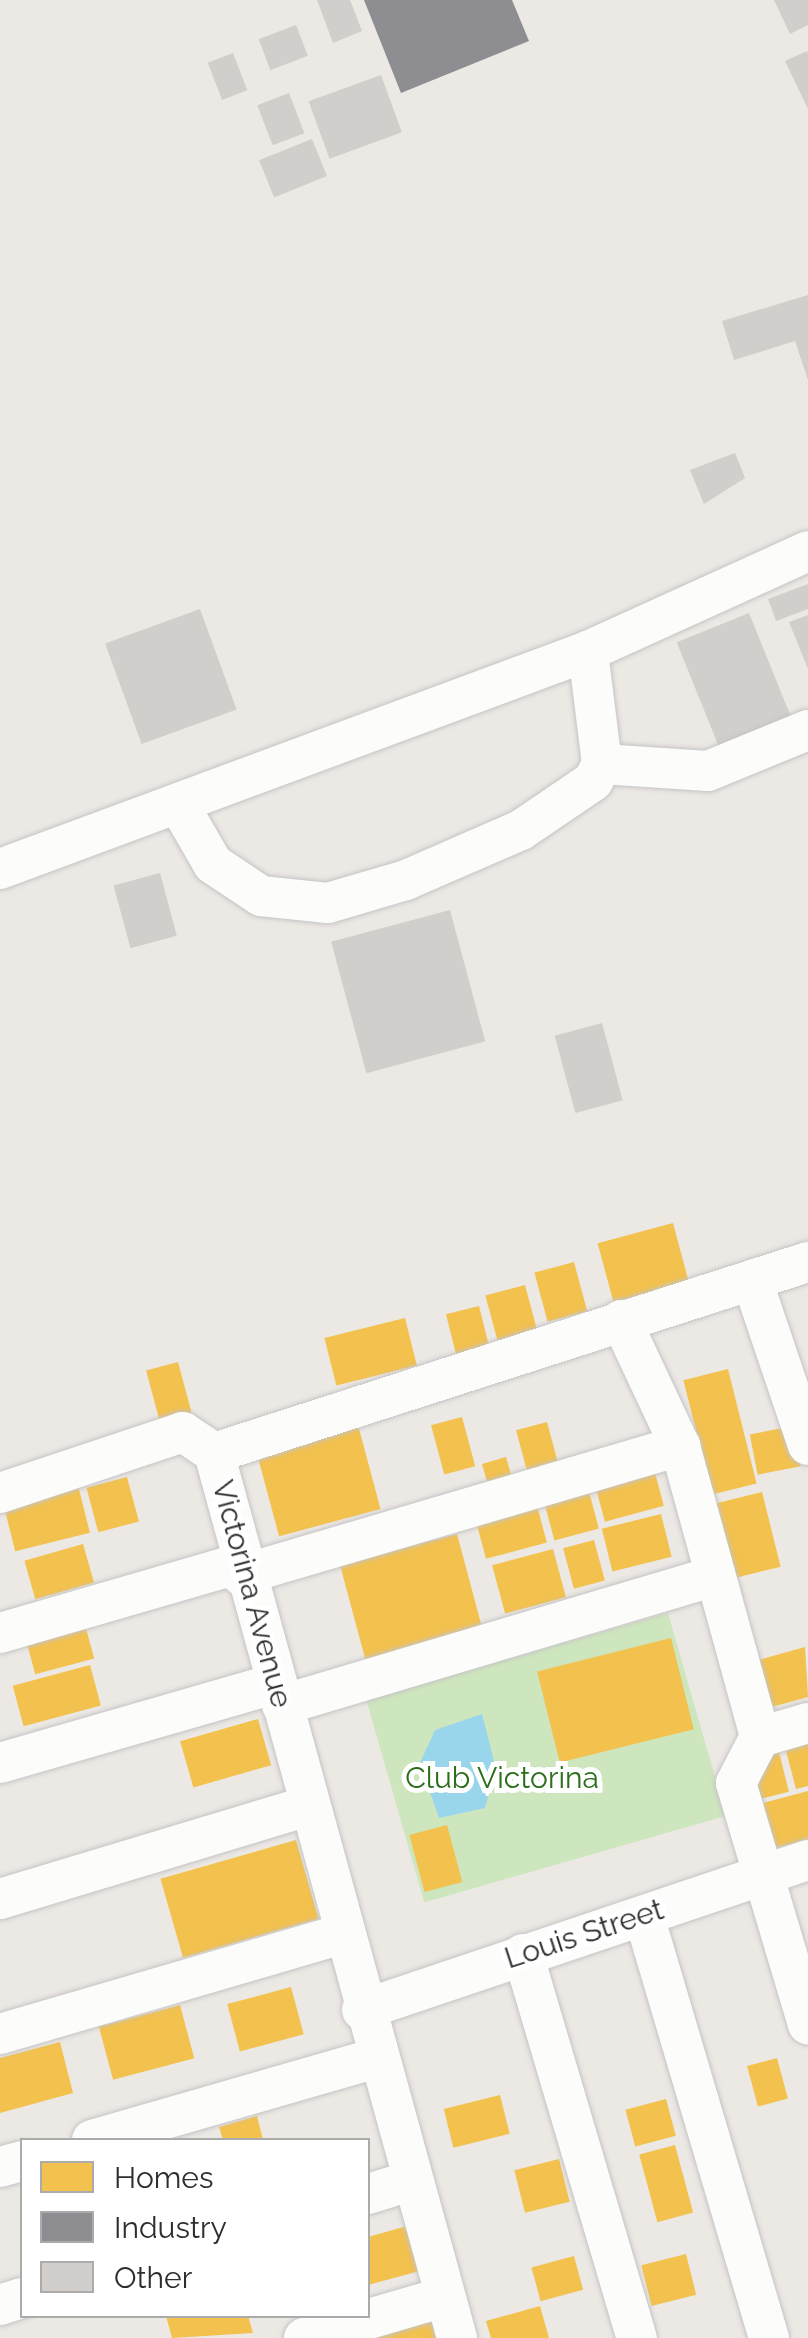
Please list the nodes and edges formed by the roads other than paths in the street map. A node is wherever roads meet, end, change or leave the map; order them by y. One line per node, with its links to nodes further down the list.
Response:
1 (808, 552): 2 (street)
2 (588, 651): 4 (street); 5 (street)
3 (808, 730): 4 (street)
4 (602, 764): 5 (street)
5 (180, 806): 6 (street)
6 (0, 870)
7 (808, 1262): 8 (street, Victorina Avenue)
8 (752, 1280): 9 (street, Victorina Avenue); 10 (street)
9 (621, 1320): 11 (street); 12 (street, Victorina Avenue)
10 (808, 1445)
11 (680, 1446): 14 (street); 15 (street)
12 (214, 1453): 13 (street); 14 (street, Victorina Avenue)
13 (0, 1493)
14 (240, 1569): 16 (street); 17 (street, Victorina Avenue)
15 (711, 1577): 17 (street); 19 (street)
16 (0, 1632)
17 (278, 1695): 20 (street); 21 (street, Victorina Avenue)
18 (808, 1723): 19 (street)
19 (760, 1736): 23 (street)
20 (0, 1763)
21 (308, 1806): 24 (street); 26 (street, Victorina Avenue)
22 (808, 1860): 23 (street, Louis Street)
23 (762, 1874): 25 (street, Louis Street); 29 (street)
24 (0, 1899)
25 (644, 1916): 27 (street, Louis Street); 39 (street)
26 (342, 1934): 28 (street, Victorina Avenue); 30 (street)
27 (523, 1954): 28 (street, Louis Street); 38 (street)
28 (362, 2010): 31 (street, Victorina Avenue)
29 (808, 2024)
30 (0, 2034)
31 (376, 2058): 32 (street); 33 (street, Victorina Avenue)
32 (99, 2138)
33 (410, 2181): 34 (street); 35 (street, Victorina Avenue)
34 (370, 2193)
35 (444, 2297): 36 (street); 37 (street, Victorina Avenue)
36 (304, 2338)
37 (456, 2338)
38 (637, 2338)
39 (769, 2338)

